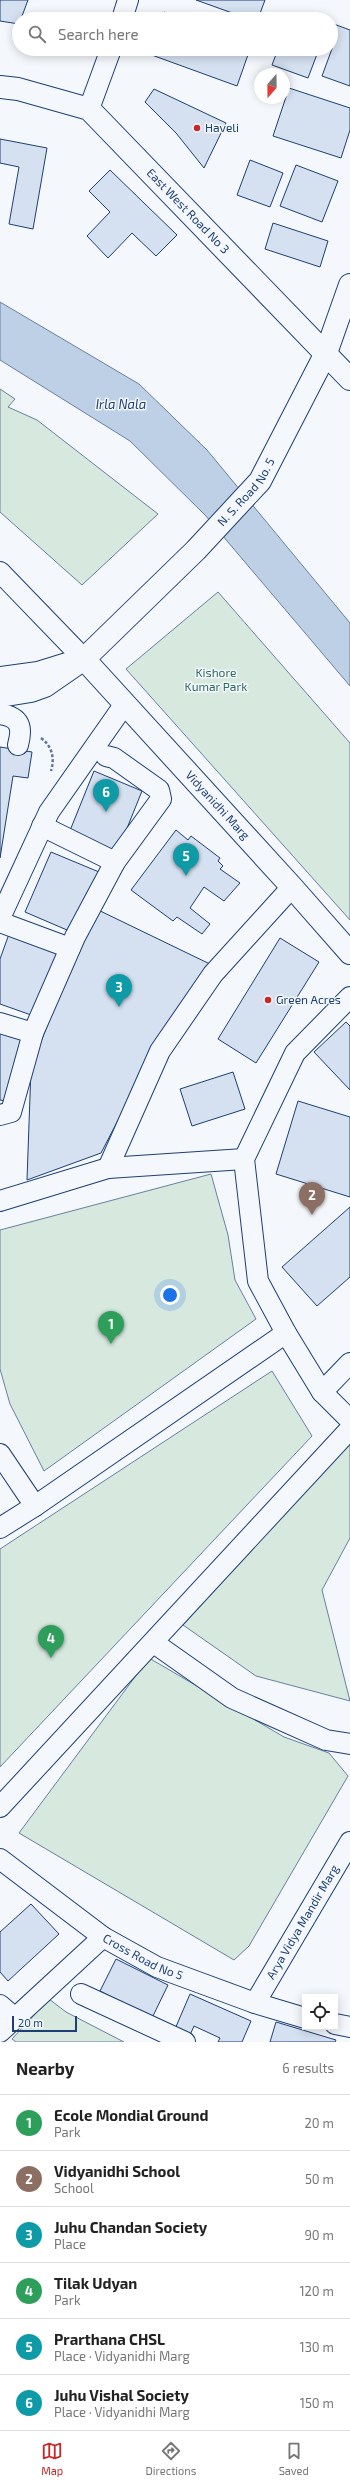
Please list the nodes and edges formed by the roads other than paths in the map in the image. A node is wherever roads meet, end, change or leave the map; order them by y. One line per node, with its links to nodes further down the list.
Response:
1 (128, 0): 2 (street)
2 (124, 12)
3 (108, 56): 5 (street)
4 (0, 87): 5 (street)
5 (89, 109): 7 (street, East West Road No 3)
6 (350, 286): 7 (street, N. S. Road No. 5)
7 (326, 353): 8 (street, East West Road No 3); 10 (street, N. S. Road No. 5)
8 (350, 379)
9 (0, 572): 10 (street)
10 (84, 659): 11 (street, Vidyanidhi Marg); 12 (street, N. S. Road No. 5)
11 (124, 705): 14 (street); 16 (street, Vidyanidhi Marg)
12 (10, 709)
13 (106, 756): 15 (street)
14 (33, 836): 15 (street); 17 (street)
15 (113, 865): 19 (street)
16 (292, 887): 20 (street, Vidyanidhi Marg); 26 (street)
17 (0, 918)
18 (0, 922): 19 (street)
19 (70, 948): 23 (street)
20 (350, 953)
21 (350, 997): 25 (street)
22 (0, 1023): 23 (street)
23 (33, 1033): 24 (street)
24 (0, 1115)
25 (244, 1159): 26 (street); 28 (street)
26 (108, 1168): 27 (street)
27 (0, 1201)
28 (286, 1333): 30 (street); 34 (street)
29 (350, 1363): 30 (street)
30 (322, 1392): 31 (street)
31 (350, 1420)
32 (350, 1429): 36 (street)
33 (0, 1454): 34 (street)
34 (36, 1506): 35 (street)
35 (0, 1528)
36 (154, 1643): 37 (street); 38 (street)
37 (350, 1744)
38 (0, 1807)
39 (350, 1842): 43 (street, Arya Vidya Mandir Marg)
40 (0, 1859): 41 (street, Cross Road No 5)
41 (103, 1937): 43 (street, Cross Road No 5); 44 (street)
42 (81, 1994): 49 (street)
43 (255, 2003): 45 (street, Cross Road No 5)
44 (5, 2012): 48 (street)
45 (302, 2017)
46 (338, 2025): 47 (street)
47 (350, 2027)
48 (0, 2032)
49 (185, 2042)

